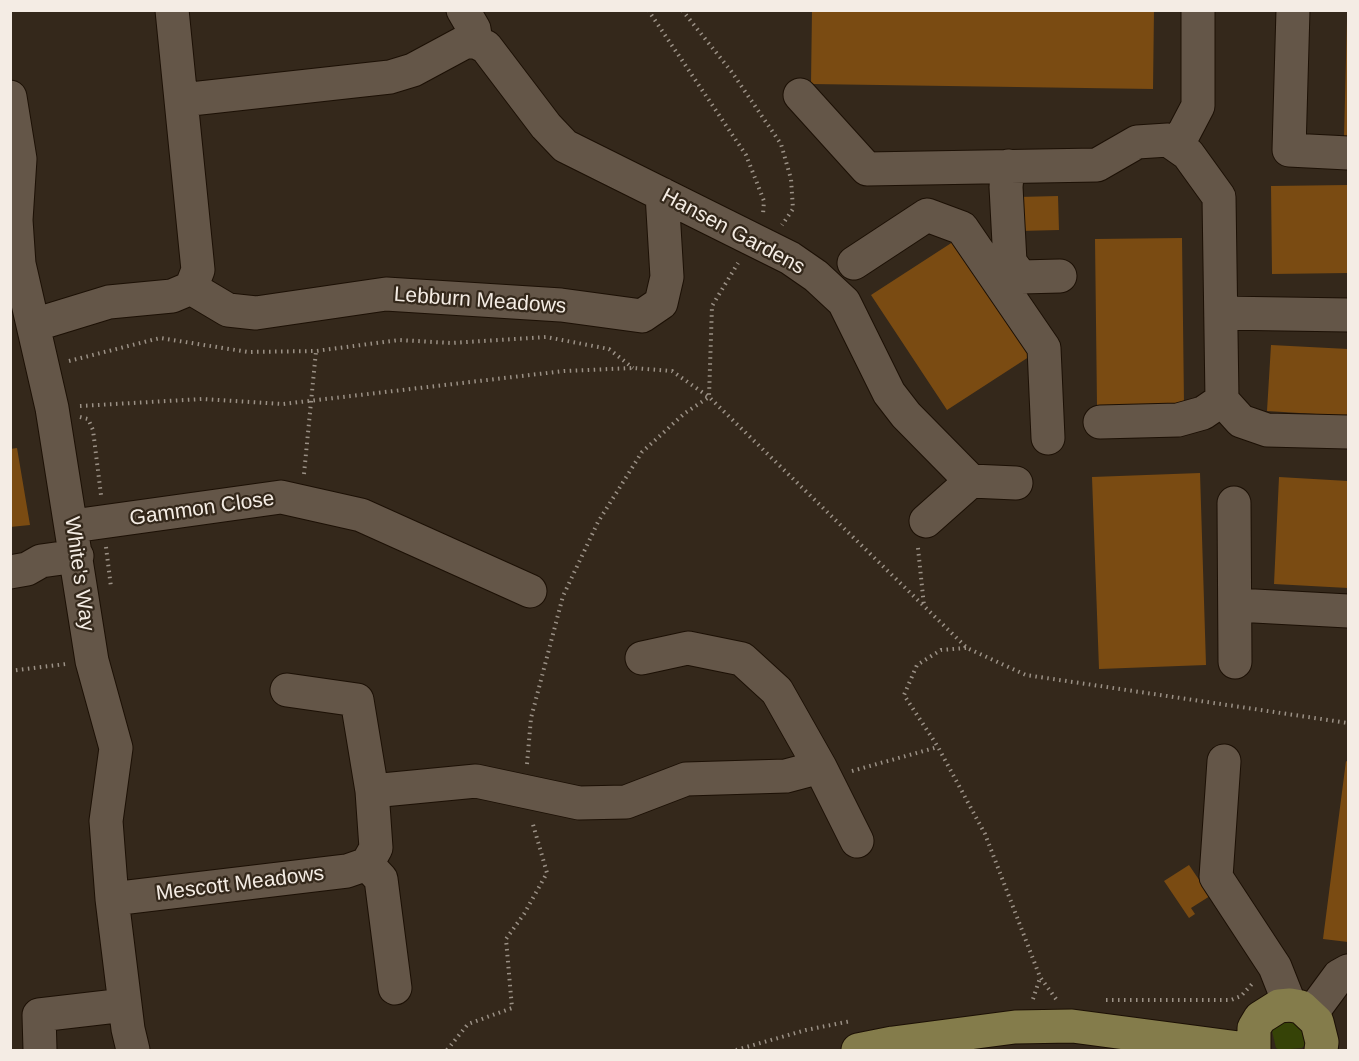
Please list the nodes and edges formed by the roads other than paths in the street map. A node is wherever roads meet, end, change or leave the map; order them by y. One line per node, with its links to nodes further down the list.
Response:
1 (463, 10): 5 (street, Hansen Gardens)
2 (1293, 10): 10 (street)
3 (1198, 11): 9 (street)
4 (173, 18): 7 (street)
5 (476, 42): 7 (street); 13 (street, Hansen Gardens)
6 (800, 95): 12 (street)
7 (183, 100): 17 (street)
8 (11, 102): 20 (street, White's Way)
9 (1177, 146): 11 (street); 18 (street)
10 (1348, 153)
11 (1008, 166): 12 (street); 16 (street)
12 (928, 167): 14 (street)
13 (662, 194): 17 (street, Lebburn Meadows); 25 (street, Hansen Gardens)
14 (927, 215): 15 (street); 24 (street)
15 (854, 263)
16 (1060, 276)
17 (191, 288): 20 (street)
18 (1221, 313): 19 (street); 21 (street)
19 (1348, 315)
20 (34, 325): 29 (street, White's Way)
21 (1222, 400): 22 (street); 23 (street)
22 (1100, 422)
23 (1348, 432)
24 (1048, 438)
25 (971, 481): 26 (street); 28 (street)
26 (1016, 483)
27 (1234, 503): 32 (street)
28 (926, 521)
29 (75, 541): 30 (street, Gammon Close); 31 (street, Gammon Close); 42 (street, White's Way)
30 (10, 572)
31 (530, 591)
32 (1236, 605): 33 (street); 35 (street)
33 (1339, 610)
34 (642, 658): 38 (street)
35 (1235, 662)
36 (287, 690): 39 (street)
37 (1224, 761): 46 (street)
38 (822, 773): 39 (street); 40 (street)
39 (372, 791): 41 (street)
40 (857, 841)
41 (367, 864): 42 (street, Mescott Meadows); 44 (street)
42 (112, 899): 45 (street, White's Way)
43 (1348, 971): 46 (street)
44 (395, 987)
45 (125, 1005): 47 (street); 48 (street, White's Way)
46 (1300, 1009): 50 (main road); 51 (main road)
47 (40, 1050)
48 (133, 1050)
49 (858, 1050): 50 (main road)
50 (1254, 1050)
51 (1320, 1050)

